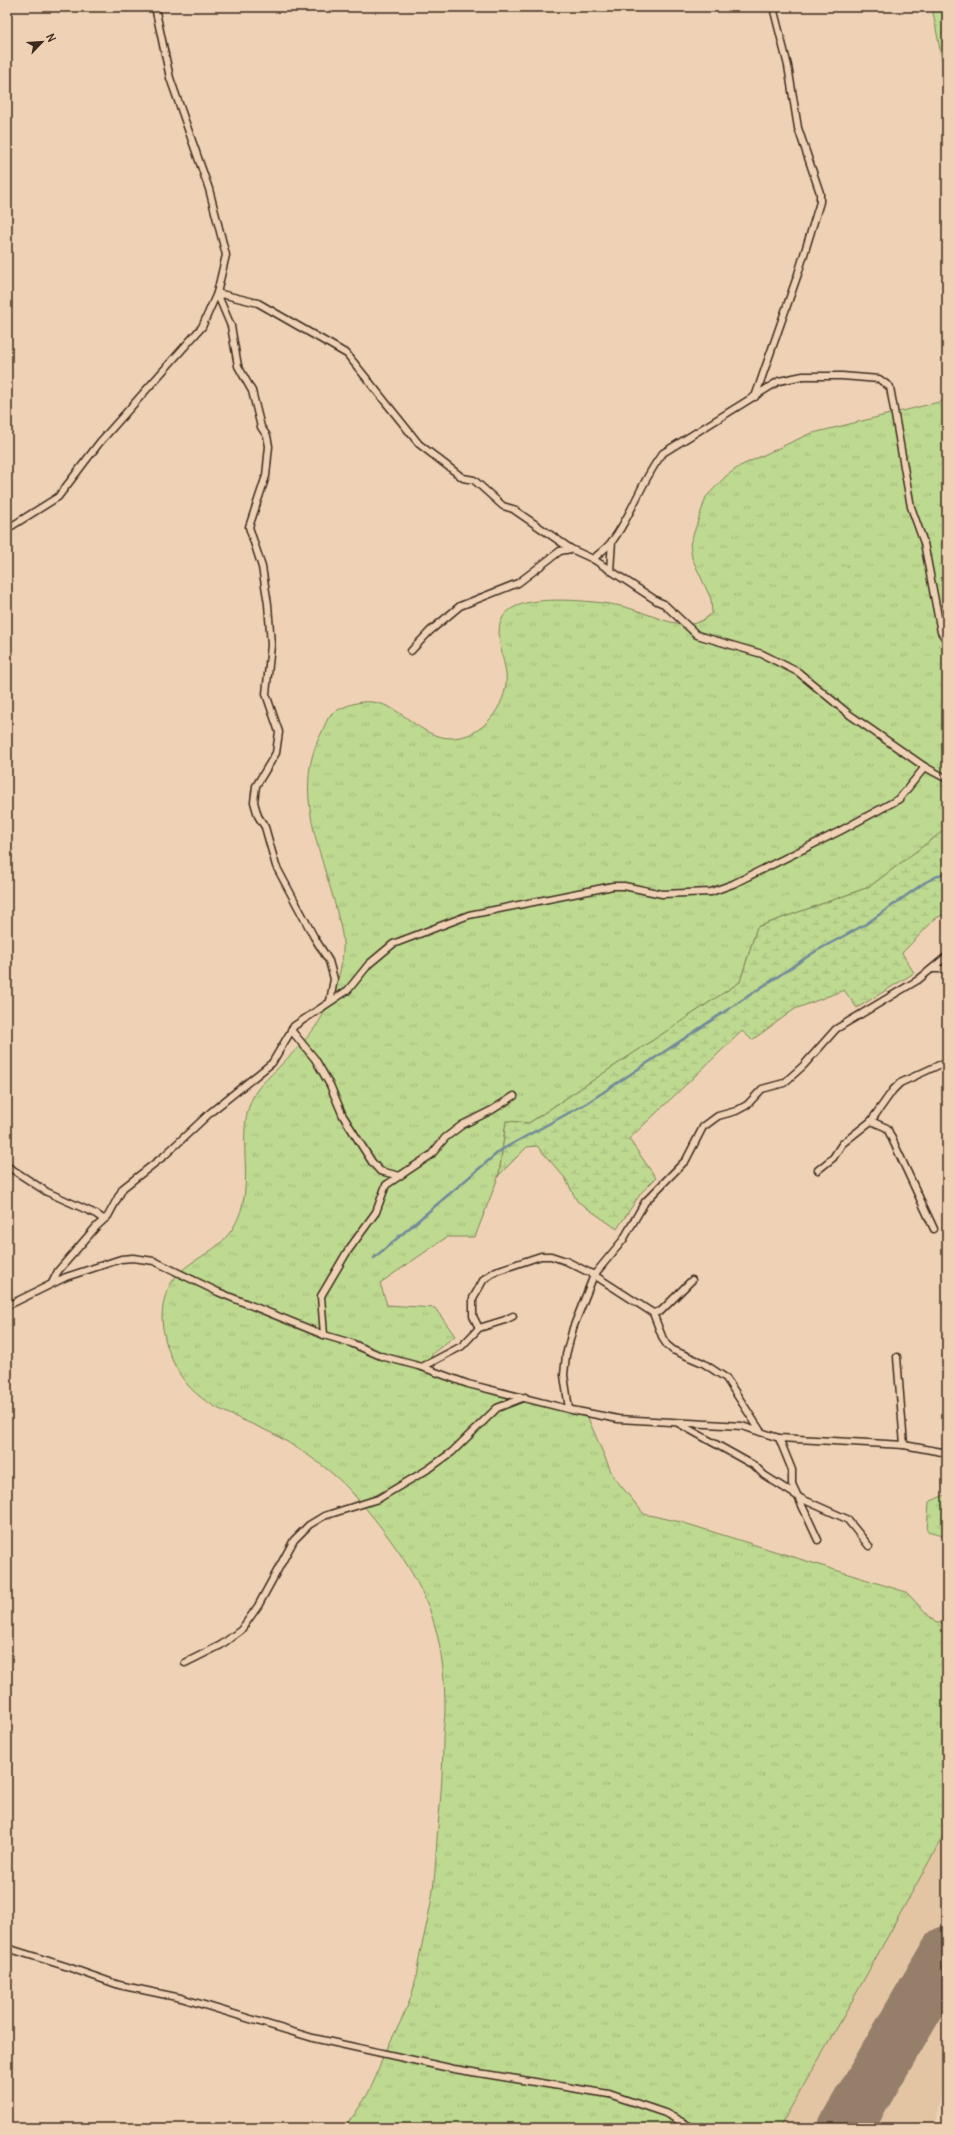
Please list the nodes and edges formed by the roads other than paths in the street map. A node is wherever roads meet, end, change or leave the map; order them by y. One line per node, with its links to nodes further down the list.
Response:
1 (155, 7): 3 (street)
2 (773, 7): 4 (street)
3 (217, 293): 5 (street); 7 (street); 17 (street)
4 (754, 397): 6 (street); 10 (street)
5 (7, 529)
6 (612, 541): 8 (street); 9 (street)
7 (571, 549): 8 (street); 11 (street)
8 (593, 559): 9 (street)
9 (610, 571): 12 (street)
10 (947, 641)
11 (412, 651)
12 (925, 767): 13 (street); 17 (street)
13 (947, 779)
14 (947, 956): 15 (street)
15 (932, 969): 16 (street); 29 (street)
16 (947, 969)
17 (330, 1001): 18 (street)
18 (291, 1030): 24 (street); 25 (street)
19 (947, 1064): 21 (street)
20 (514, 1096): 24 (street)
21 (871, 1121): 23 (street); 26 (street)
22 (7, 1166): 25 (street)
23 (818, 1170)
24 (400, 1176): 36 (street)
25 (103, 1220): 31 (street)
26 (934, 1229)
27 (134, 1251): 28 (street)
28 (133, 1258): 31 (street); 36 (street)
29 (594, 1274): 33 (street); 35 (street); 40 (street)
30 (692, 1280): 33 (street)
31 (52, 1283): 32 (street)
32 (7, 1306)
33 (653, 1313): 42 (street)
34 (513, 1316): 35 (street)
35 (479, 1328): 38 (street)
36 (324, 1335): 38 (street)
37 (897, 1357): 44 (street)
38 (422, 1367): 39 (street)
39 (525, 1397): 40 (street); 49 (street)
40 (569, 1409): 41 (street)
41 (677, 1422): 42 (street); 46 (street)
42 (761, 1432): 43 (street)
43 (779, 1438): 44 (street); 46 (street)
44 (904, 1445): 45 (street)
45 (947, 1453)
46 (798, 1497): 47 (street); 48 (street)
47 (818, 1540)
48 (869, 1546)
49 (185, 1663)
50 (7, 1948): 51 (street)
51 (693, 2128)

